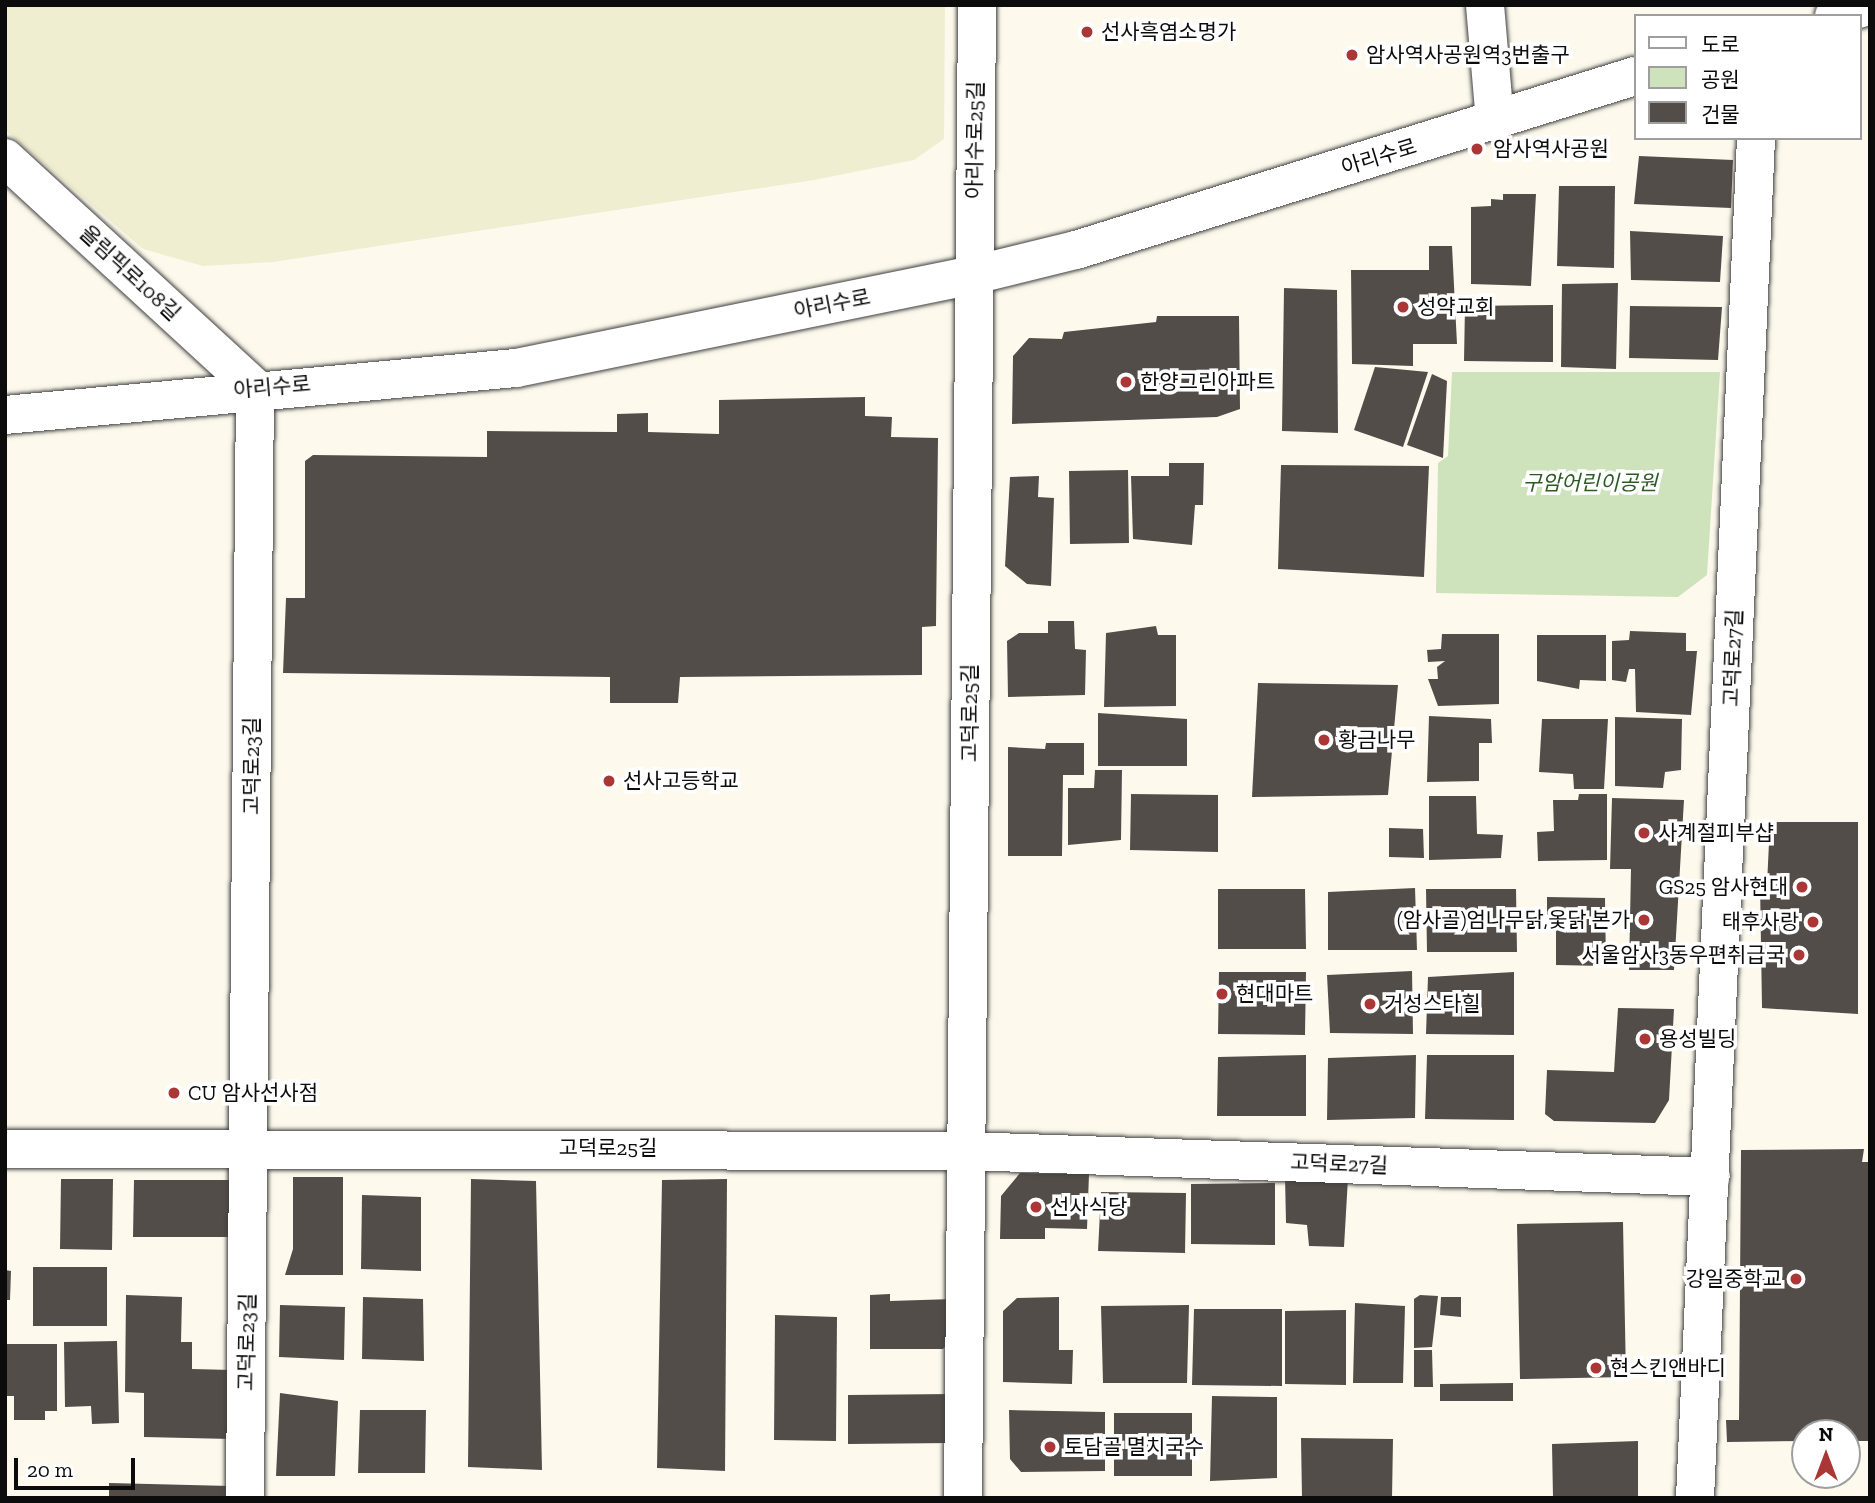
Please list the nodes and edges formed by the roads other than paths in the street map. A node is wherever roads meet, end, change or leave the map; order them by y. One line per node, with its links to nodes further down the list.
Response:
1 (977, 5): 9 (street, 아리수로25길)
2 (1485, 5): 6 (street)
3 (1870, 6): 4 (street)
4 (1841, 14)
5 (1633, 77): 6 (street, 아리수로)
6 (1495, 122): 9 (street, 아리수로)
7 (1756, 140): 15 (street, 고덕로27길)
8 (5, 158): 10 (street, 올림픽로108길)
9 (974, 275): 10 (street, 아리수로); 14 (street, 고덕로25길)
10 (255, 388): 11 (street, 아리수로); 12 (street, 고덕로23길)
11 (5, 415)
12 (249, 1144): 13 (street); 14 (street, 고덕로25길); 16 (street, 고덕로23길)
13 (5, 1149)
14 (967, 1150): 15 (street, 고덕로27길); 17 (street, 고덕로25길)
15 (1711, 1177): 18 (street, 고덕로27길)
16 (246, 1498)
17 (963, 1498)
18 (1695, 1498)

